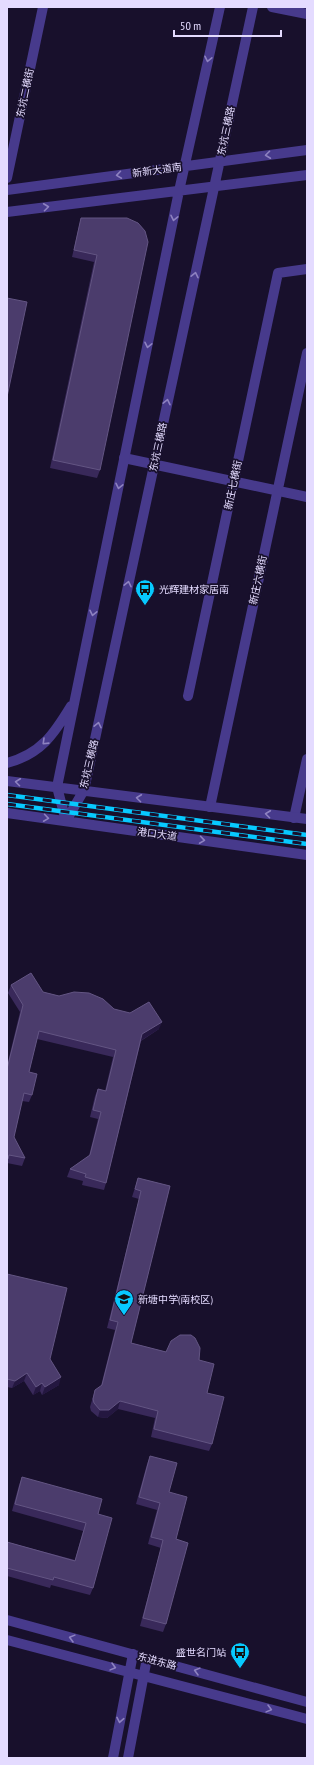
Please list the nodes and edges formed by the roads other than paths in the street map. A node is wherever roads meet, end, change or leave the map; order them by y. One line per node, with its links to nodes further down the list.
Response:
1 (43, 7): 10 (street, 东坑二横街)
2 (220, 7): 8 (street, one-way to 8)
3 (253, 7): 7 (street, 东坑三横路)
4 (272, 7): 5 (street)
5 (307, 14)
6 (307, 150): 7 (street, 新新大道南, one-way to 7)
7 (219, 162): 8 (street, 新新大道南); 11 (street, 东坑三横路)
8 (185, 166): 12 (street, 新新大道南, one-way to 12); 13 (street)
9 (307, 175): 11 (street)
10 (7, 178)
11 (214, 185): 13 (street); 18 (street, 东坑三横路, one-way to 11)
12 (7, 190)
13 (179, 191): 14 (street, one-way to 13); 17 (street, one-way to 17)
14 (7, 212)
15 (307, 269): 19 (street, 新庄七横街)
16 (307, 353): 20 (street, 新庄六横街)
17 (124, 458): 18 (street); 23 (street, one-way to 23)
18 (154, 464): 19 (street); 28 (street, 东坑三横路, one-way to 18)
19 (234, 482): 20 (street); 22 (street, 新庄七横街)
20 (277, 491): 21 (street); 29 (street, 新庄六横街)
21 (307, 497)
22 (188, 696)
23 (75, 699): 25 (street, one-way to 25); 27 (street)
24 (307, 759): 31 (street)
25 (7, 763)
26 (7, 781): 27 (street, one-way to 26)
27 (57, 787): 28 (street); 33 (street)
28 (84, 790): 29 (street, one-way to 28); 33 (street, 东坑三横路)
29 (210, 807): 31 (street, one-way to 29)
30 (7, 813): 33 (street, 港口大道, one-way to 33)
31 (294, 818): 32 (street)
32 (307, 820)
33 (66, 821): 34 (street, 港口大道, one-way to 34)
34 (307, 855)
35 (7, 1620): 37 (street, 东进东路, one-way to 35)
36 (7, 1640): 39 (street, 东进东路, one-way to 39)
37 (133, 1654): 38 (street, 东进东路); 39 (street)
38 (147, 1658): 40 (street); 41 (street, 东进东路, one-way to 38)
39 (130, 1672): 40 (street, 东进东路); 43 (street, one-way to 43)
40 (144, 1675): 42 (street, 东进东路, one-way to 42); 44 (street)
41 (307, 1702)
42 (307, 1719)
43 (113, 1758)
44 (128, 1758)

